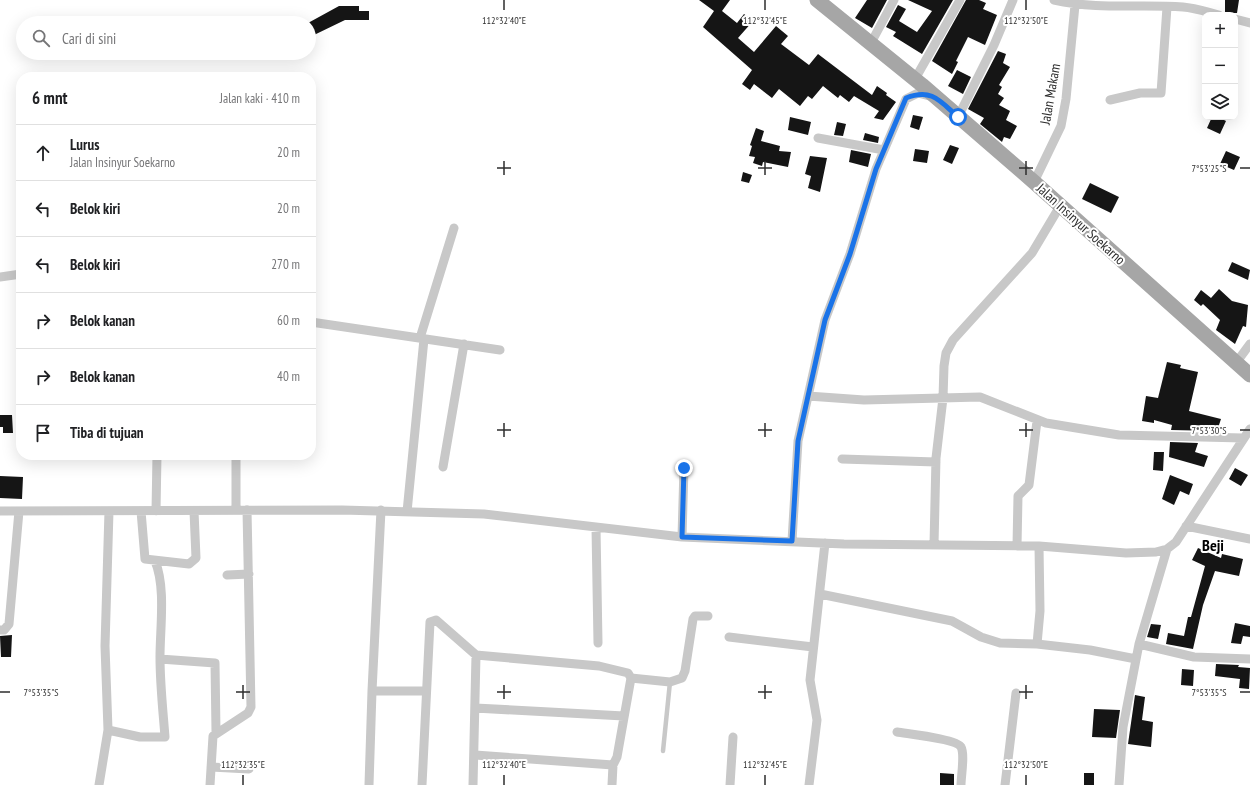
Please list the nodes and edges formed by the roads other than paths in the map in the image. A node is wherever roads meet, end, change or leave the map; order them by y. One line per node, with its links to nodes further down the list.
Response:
1 (817, 0): 11 (main road, Jalan Insinyur Soekarno)
2 (894, 0): 11 (street)
3 (960, 0): 12 (street)
4 (1012, 0): 15 (street)
5 (1054, 0): 6 (street)
6 (1075, 5): 7 (street); 18 (street, Jalan Makam)
7 (1167, 7): 8 (street); 14 (street)
8 (1206, 12)
9 (1238, 20): 10 (street)
10 (1250, 23)
11 (871, 43): 12 (main road, Jalan Insinyur Soekarno)
12 (914, 79): 13 (main road, Jalan Insinyur Soekarno)
13 (936, 98): 15 (main road, Jalan Insinyur Soekarno); 17 (street)
14 (1110, 100)
15 (958, 117): 18 (main road, Jalan Insinyur Soekarno)
16 (818, 138): 17 (street)
17 (884, 150): 30 (street)
18 (1034, 182): 19 (main road, Jalan Insinyur Soekarno)
19 (1060, 206): 28 (main road, Jalan Insinyur Soekarno); 31 (street)
20 (454, 228): 24 (street)
21 (16, 275): 22 (street)
22 (0, 277)
23 (316, 323): 24 (street)
24 (422, 338): 25 (street); 50 (street)
25 (464, 344): 27 (street); 39 (street)
26 (1250, 344): 28 (street)
27 (500, 350)
28 (1236, 363): 29 (main road, Jalan Insinyur Soekarno)
29 (1250, 375)
30 (808, 396): 31 (street); 55 (street)
31 (943, 398): 32 (street); 38 (street)
32 (1037, 421): 34 (street); 58 (street)
33 (1250, 428): 34 (street)
34 (1243, 438): 51 (street)
35 (842, 459): 38 (street)
36 (157, 460): 48 (street)
37 (236, 460): 42 (street)
38 (936, 462): 57 (street)
39 (443, 467)
40 (684, 468): 53 (street)
41 (0, 510): 45 (street)
42 (236, 510): 43 (street); 49 (street)
43 (247, 510): 44 (street); 62 (street)
44 (381, 510): 50 (street); 78 (street)
45 (19, 511): 46 (street); 66 (street)
46 (109, 511): 47 (street); 83 (street)
47 (141, 511): 48 (street); 61 (street)
48 (156, 511): 49 (street)
49 (194, 511): 61 (street)
50 (407, 512): 52 (street)
51 (1186, 526): 54 (street); 60 (street)
52 (596, 528): 53 (street); 68 (street)
53 (682, 537): 55 (street)
54 (1250, 539)
55 (792, 541): 56 (street)
56 (825, 543): 57 (street); 64 (street)
57 (934, 546): 58 (street)
58 (1017, 546): 59 (street)
59 (1039, 546): 60 (street); 69 (street)
60 (1167, 549): 70 (street)
61 (155, 561): 73 (street)
62 (249, 574): 63 (street); 84 (street)
63 (227, 575)
64 (820, 594): 69 (street); 71 (street)
65 (708, 616): 77 (street)
66 (0, 630)
67 (729, 637): 71 (street)
68 (598, 643)
69 (1037, 644): 74 (street)
70 (1139, 644): 74 (street); 75 (street)
71 (813, 647): 99 (street)
72 (476, 655): 76 (street); 79 (street); 81 (street)
73 (160, 659): 83 (street); 84 (street)
74 (1136, 659): 102 (street)
75 (1250, 659)
76 (631, 678): 77 (street); 82 (street)
77 (670, 682): 87 (lane)
78 (372, 691): 79 (street); 94 (street)
79 (426, 691): 95 (street)
80 (1016, 693): 101 (street)
81 (476, 708): 82 (street); 88 (street)
82 (624, 716): 89 (street)
83 (108, 730): 92 (street)
84 (216, 732): 90 (street)
85 (897, 732): 100 (street)
86 (732, 737): 98 (street)
87 (663, 751)
88 (476, 755): 89 (street); 96 (street)
89 (613, 765): 97 (street)
90 (211, 767): 91 (street); 93 (street)
91 (249, 769)
92 (99, 785)
93 (210, 785)
94 (370, 785)
95 (422, 785)
96 (474, 785)
97 (612, 785)
98 (730, 785)
99 (808, 785)
100 (961, 785)
101 (1005, 785)
102 (1119, 785)

